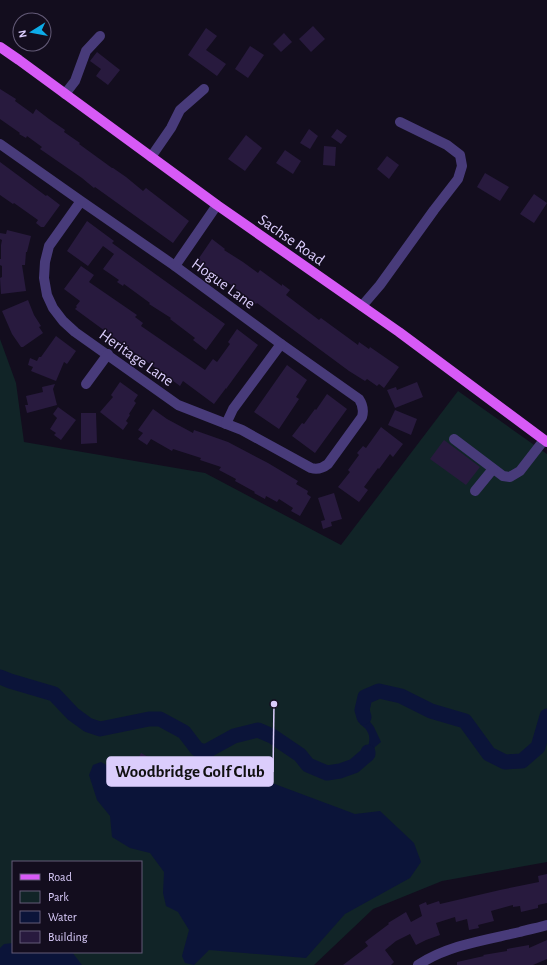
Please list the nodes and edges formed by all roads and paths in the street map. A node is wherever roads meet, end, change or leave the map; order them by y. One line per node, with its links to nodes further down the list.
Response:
1 (100, 36): 6 (street)
2 (0, 42): 4 (main road, Sachse Road)
3 (0, 47): 4 (main road, Sachse Road)
4 (19, 60): 6 (main road, Sachse Road)
5 (204, 89): 9 (street)
6 (65, 94): 9 (main road, Sachse Road)
7 (400, 122): 13 (street)
8 (0, 144): 10 (street, Hogue Lane)
9 (151, 157): 11 (main road, Sachse Road)
10 (81, 201): 12 (street, Hogue Lane); 15 (street, Heritage Lane)
11 (217, 205): 12 (street); 13 (main road, Sachse Road)
12 (175, 266): 14 (street, Hogue Lane)
13 (362, 306): 19 (main road, Sachse Road)
14 (281, 344): 17 (street); 20 (street, Hogue Lane)
15 (108, 354): 16 (street); 17 (street, Heritage Lane)
16 (86, 384)
17 (226, 424): 20 (street, Heritage Lane)
18 (454, 439): 21 (street)
19 (545, 441): 21 (street)
20 (320, 469)
21 (493, 469): 22 (street)
22 (475, 491)
23 (547, 925): 24 (street)
24 (418, 965)

